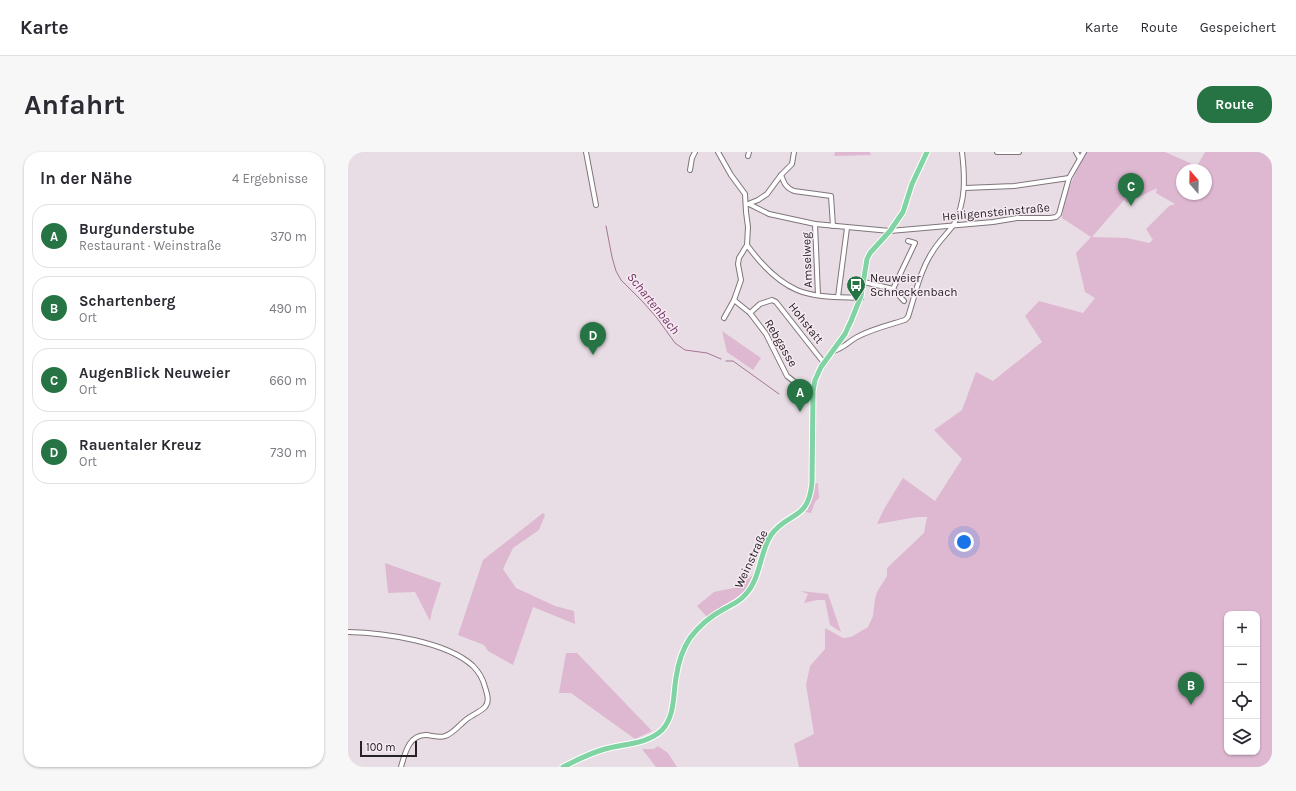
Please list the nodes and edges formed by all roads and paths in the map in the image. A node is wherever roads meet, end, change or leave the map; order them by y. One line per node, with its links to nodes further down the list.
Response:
1 (586, 152): 18 (street)
2 (695, 152): 13 (street)
3 (718, 152): 17 (street)
4 (794, 152): 14 (street)
5 (927, 152): 23 (main road, Weinstraße)
6 (962, 152): 16 (street)
7 (997, 152): 8 (street)
8 (1016, 152): 9 (street)
9 (1019, 152)
10 (1076, 152): 12 (street)
11 (1084, 152): 12 (street, Heiligensteinstraße)
12 (1080, 159): 15 (street, Heiligensteinstraße)
13 (690, 170)
14 (781, 175): 17 (street); 21 (street)
15 (1069, 178): 16 (street); 20 (street, Heiligensteinstraße)
16 (965, 188): 20 (street)
17 (747, 204): 19 (street, Heiligensteinstraße); 25 (street)
18 (596, 205)
19 (815, 224): 21 (street, Heiligensteinstraße); 28 (street, Amselweg)
20 (953, 225): 23 (street, Heiligensteinstraße); 35 (street, Weinstraße)
21 (833, 226): 22 (street, Heiligensteinstraße)
22 (847, 228): 23 (street, Heiligensteinstraße); 29 (street)
23 (890, 231): 26 (main road, Weinstraße)
24 (908, 241): 27 (street)
25 (747, 245): 28 (street); 31 (street)
26 (864, 282): 27 (street); 30 (main road, Weinstraße)
27 (893, 289): 32 (street)
28 (818, 294): 29 (street)
29 (838, 297): 30 (street)
30 (861, 298): 35 (main road, Weinstraße)
31 (734, 300): 33 (street, Rebgasse); 34 (street)
32 (904, 301)
33 (750, 313): 36 (street, Hohstatt); 37 (street, Rebgasse)
34 (724, 318)
35 (833, 351): 36 (main road, Weinstraße)
36 (824, 363): 37 (main road, Weinstraße)
37 (813, 391): 40 (main road, Weinstraße)
38 (348, 632): 39 (street)
39 (401, 767)
40 (563, 767)

